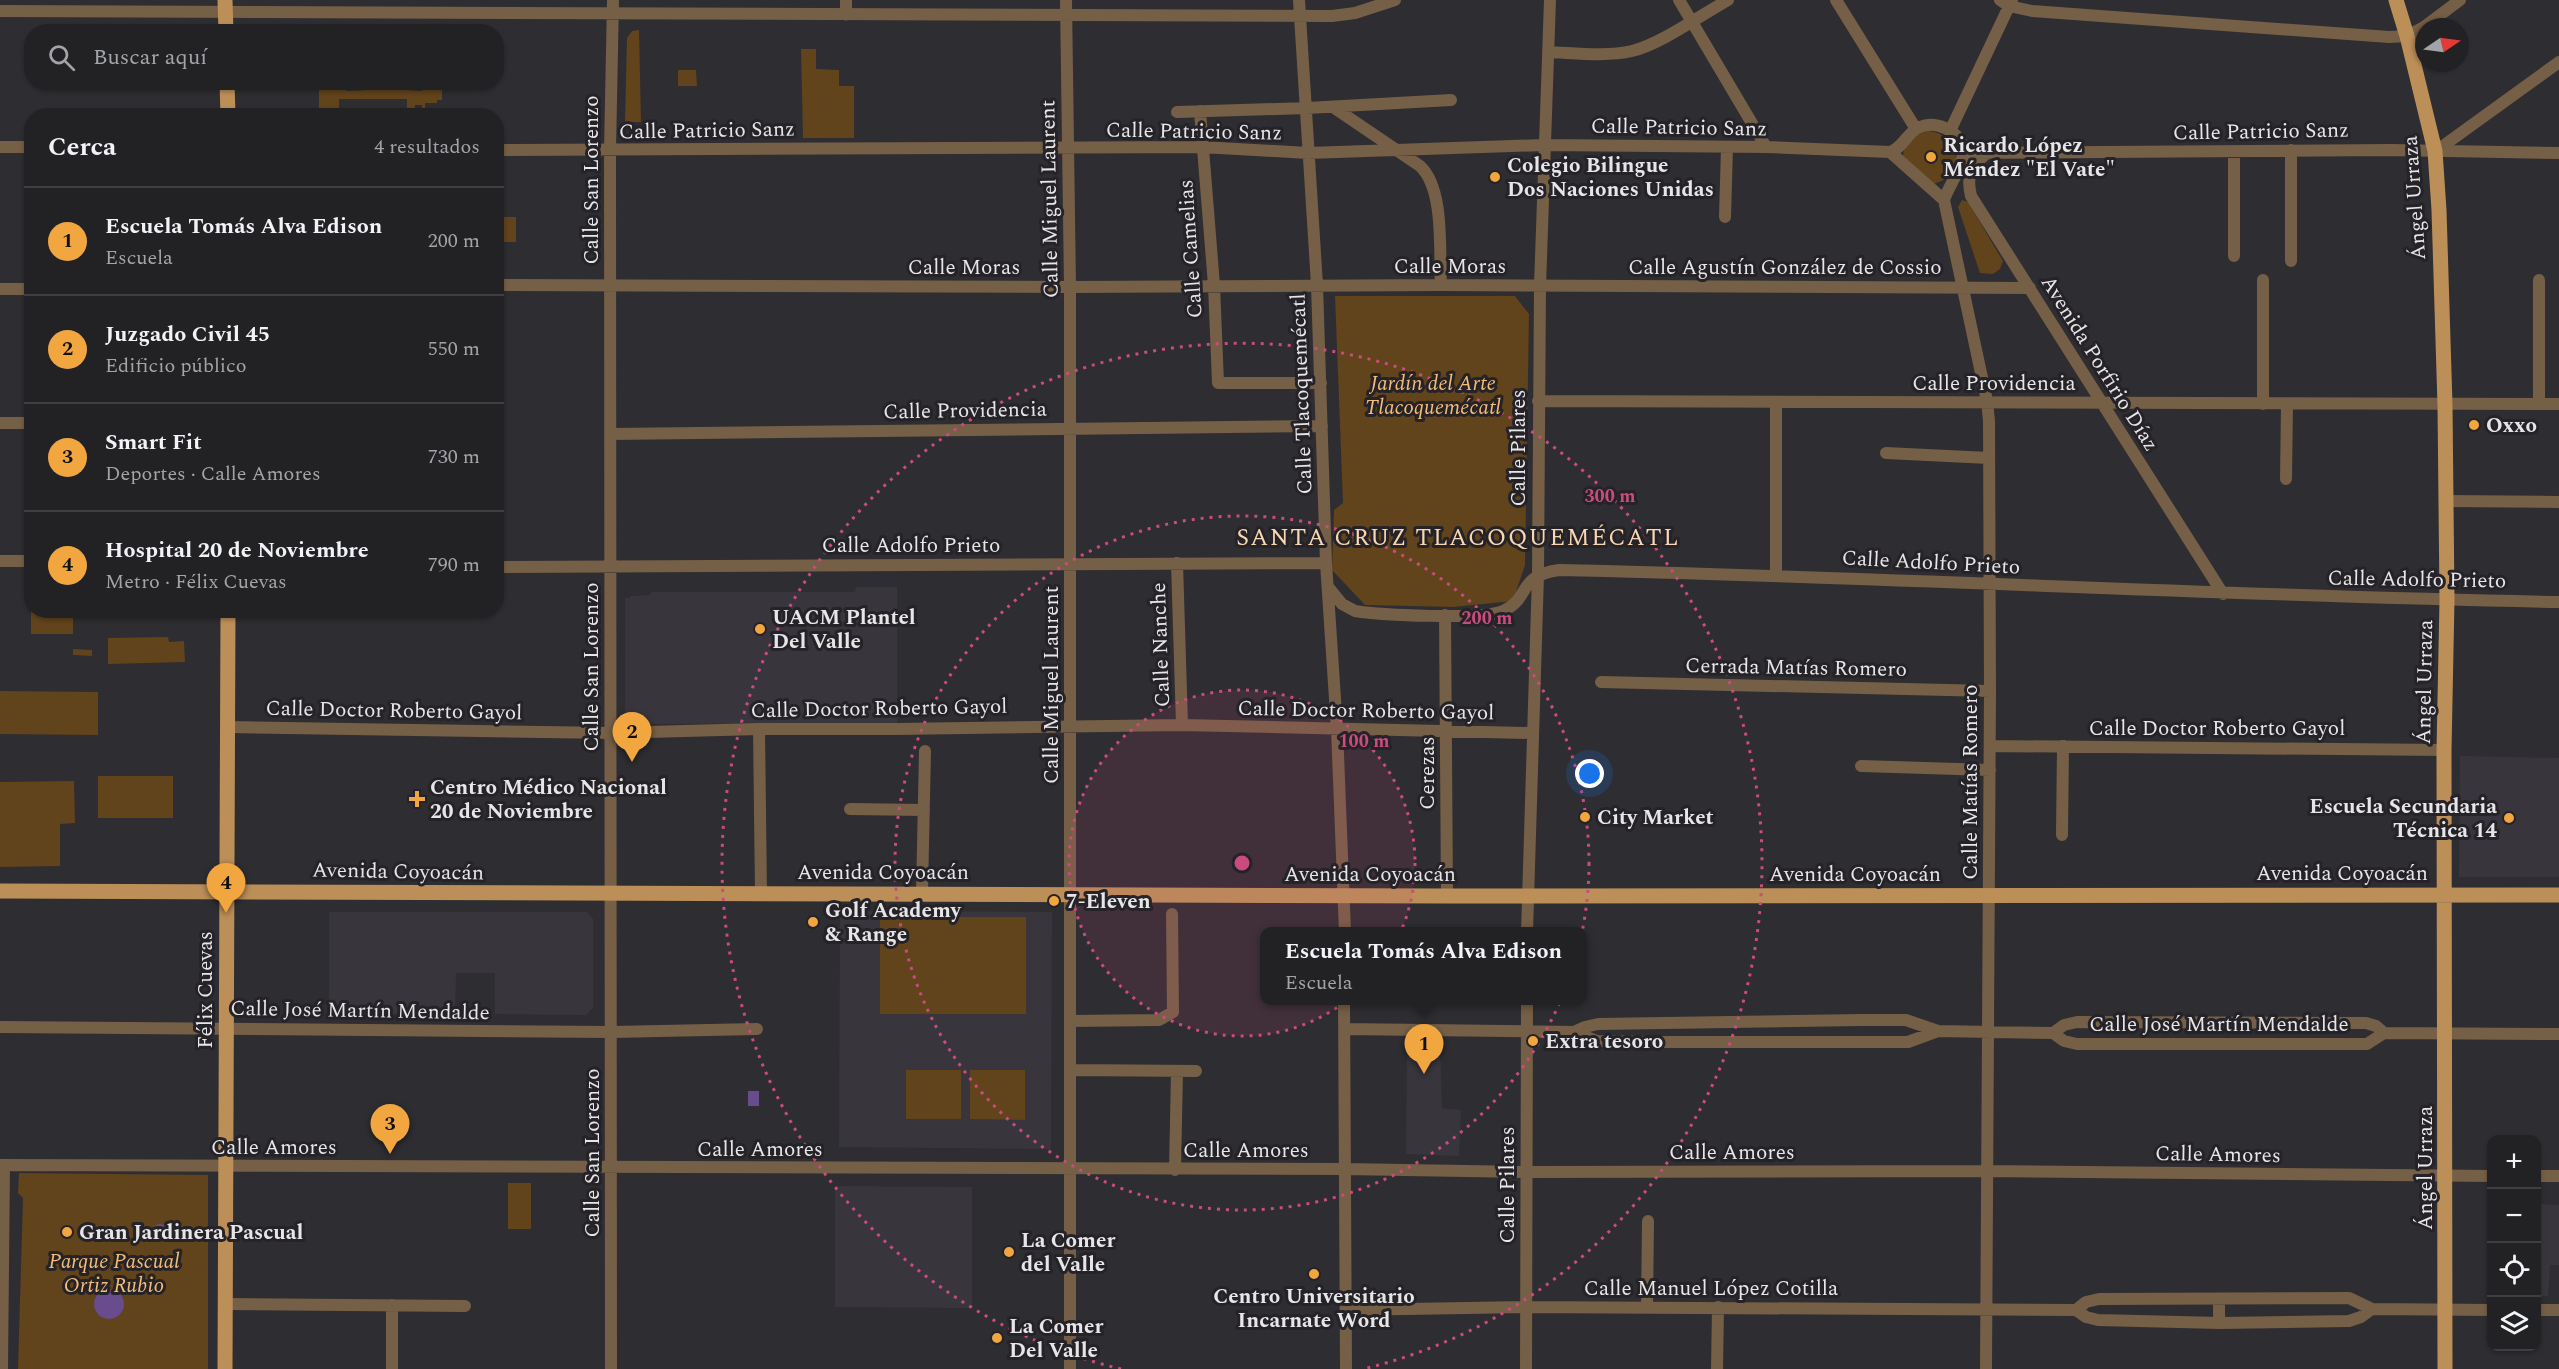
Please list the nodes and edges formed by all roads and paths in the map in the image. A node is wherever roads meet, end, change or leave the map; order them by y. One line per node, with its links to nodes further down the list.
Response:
1 (846, 0): 15 (street)
2 (1066, 0): 16 (street, Calle Miguel Laurent)
3 (1299, 0): 17 (street, Calle Tlacoquemécatl)
4 (1395, 0): 17 (street)
5 (1550, 0): 23 (street, Calle Pilares)
6 (1678, 0): 19 (street)
7 (1728, 0): 19 (street)
8 (1836, 0): 32 (street)
9 (2396, 0): 22 (main road, Ángel Urraza)
10 (2460, 0): 18 (street)
11 (2007, 2): 22 (street); 33 (street)
12 (225, 6): 13 (street); 14 (street); 20 (main road)
13 (613, 6): 15 (street); 44 (street, Calle San Lorenzo)
14 (0, 11)
15 (846, 15): 16 (street)
16 (1066, 15): 17 (street); 42 (street, Calle Miguel Laurent)
17 (1301, 15): 29 (street, Calle Tlacoquemécatl)
18 (2436, 18)
19 (1691, 21): 23 (street); 39 (street)
20 (226, 24)
21 (2415, 32): 22 (street)
22 (2407, 36): 46 (main road, Ángel Urraza)
23 (1548, 52): 34 (street, Calle Pilares)
24 (2559, 62): 46 (street)
25 (227, 90): 28 (main road)
26 (1451, 100): 27 (street)
27 (1332, 107): 29 (street); 40 (street)
28 (228, 108)
29 (1307, 108): 30 (street); 48 (street, Calle Tlacoquemécatl)
30 (1200, 111): 31 (street); 37 (street, Calle Camelias)
31 (1177, 112)
32 (1916, 129): 33 (street); 47 (street)
33 (1950, 131): 49 (street)
34 (1544, 145): 38 (street, Calle Patricio Sanz); 40 (street, Calle Patricio Sanz); 63 (street, Calle Pilares)
35 (0, 147): 36 (street)
36 (24, 147)
37 (1202, 147): 42 (street, Calle Patricio Sanz); 48 (street, Calle Patricio Sanz); 60 (street, Calle Camelias)
38 (1727, 147): 39 (street, Calle Patricio Sanz); 53 (street)
39 (1766, 147): 47 (street, Calle Patricio Sanz)
40 (1396, 149): 48 (street, Calle Patricio Sanz); 62 (street)
41 (504, 150): 44 (street, Calle Patricio Sanz)
42 (1068, 150): 44 (street, Calle Patricio Sanz); 64 (street, Calle Miguel Laurent)
43 (2290, 150): 45 (street, Calle Patricio Sanz); 46 (street, Calle Patricio Sanz); 55 (street)
44 (610, 151): 58 (street, Calle San Lorenzo)
45 (2234, 151): 50 (street, Calle Patricio Sanz); 54 (street)
46 (2435, 151): 51 (street, Calle Patricio Sanz); 78 (main road, Ángel Urraza)
47 (1890, 152): 52 (street)
48 (1308, 153): 61 (street, Calle Tlacoquemécatl)
49 (1963, 153): 50 (street, Calle Patricio Sanz); 52 (street)
50 (1987, 153): 66 (street, Avenida Porfirio Díaz)
51 (2559, 153)
52 (1944, 200): 65 (street, Calle Matías Romero)
53 (1725, 217)
54 (2234, 256)
55 (2291, 261)
56 (2263, 280): 74 (street)
57 (2539, 280): 76 (street)
58 (610, 284): 59 (street, Calle Moras); 64 (street, Calle Moras); 83 (street, Calle San Lorenzo)
59 (504, 285)
60 (1214, 285): 61 (street, Calle Moras); 64 (street, Calle Moras); 69 (street, Calle Camelias)
61 (1317, 285): 62 (street, Calle Moras); 69 (street, Calle Tlacoquemécatl)
62 (1441, 285): 63 (street, Calle Moras)
63 (1540, 286): 65 (street, Calle Agustín González de Cossio); 70 (street, Calle Pilares)
64 (1070, 287): 82 (street, Calle Miguel Laurent)
65 (1963, 288): 66 (street, Calle Agustín González de Cossio); 71 (street, Calle Matías Romero)
66 (2030, 288): 73 (street, Avenida Porfirio Díaz)
67 (0, 289): 68 (street)
68 (24, 289)
69 (1321, 383): 81 (street, Calle Tlacoquemécatl)
70 (1538, 401): 72 (street, Calle Providencia); 96 (street, Calle Pilares)
71 (1987, 401): 72 (street, Calle Providencia); 73 (street, Calle Providencia); 85 (street, Calle Matías Romero)
72 (1776, 402): 97 (street)
73 (2101, 403): 74 (street, Calle Providencia); 100 (street, Avenida Porfirio Díaz)
74 (2263, 404): 75 (street, Calle Providencia)
75 (2287, 404): 78 (street, Calle Providencia); 86 (street)
76 (2539, 404): 77 (street, Calle Providencia); 78 (street, Calle Providencia)
77 (2559, 404)
78 (2445, 405): 87 (main road, Ángel Urraza)
79 (0, 423): 80 (street)
80 (24, 423)
81 (1322, 426): 82 (street, Calle Providencia); 91 (street, Calle Tlacoquemécatl)
82 (1070, 429): 83 (street, Calle Providencia); 93 (street, Calle Miguel Laurent)
83 (610, 434): 94 (street, Calle San Lorenzo)
84 (1886, 453): 85 (street)
85 (1989, 458): 98 (street, Calle Matías Romero)
86 (2286, 479)
87 (2446, 501): 88 (street); 101 (main road, Ángel Urraza)
88 (2559, 502)
89 (0, 561): 90 (street)
90 (24, 561)
91 (1326, 562): 92 (street, Calle Adolfo Prieto); 99 (street, Calle Tlacoquemécatl)
92 (1177, 563): 93 (street, Calle Adolfo Prieto); 110 (street, Calle Nanche)
93 (1069, 564): 94 (street, Calle Adolfo Prieto); 109 (street, Calle Miguel Laurent)
94 (610, 566): 95 (street, Calle Adolfo Prieto); 116 (street, Calle San Lorenzo)
95 (504, 567)
96 (1538, 575): 97 (street, Calle Adolfo Prieto); 105 (street); 115 (street, Calle Pilares)
97 (1776, 575): 98 (street, Calle Adolfo Prieto)
98 (1990, 585): 100 (street, Calle Adolfo Prieto); 108 (street, Calle Matías Romero)
99 (1329, 588): 103 (street); 104 (street, Calle Tlacoquemécatl)
100 (2223, 594): 101 (street, Calle Adolfo Prieto)
101 (2446, 600): 102 (street, Calle Adolfo Prieto); 119 (main road, Ángel Urraza)
102 (2559, 602)
103 (1347, 607): 104 (street); 105 (street)
104 (1331, 615): 113 (street, Calle Tlacoquemécatl)
105 (1445, 615): 114 (street, Cerezas)
106 (228, 618): 111 (main road, Félix Cuevas)
107 (1601, 682): 108 (street, Cerrada Matías Romero)
108 (1990, 691): 117 (street, Calle Matías Romero)
109 (1071, 725): 110 (street, Calle Doctor Roberto Gayol); 112 (street, Calle Doctor Roberto Gayol); 130 (street, Calle Miguel Laurent)
110 (1182, 725): 113 (street, Calle Doctor Roberto Gayol)
111 (228, 727): 116 (street, Calle Doctor Roberto Gayol); 126 (main road, Félix Cuevas)
112 (759, 729): 116 (street, Calle Doctor Roberto Gayol); 131 (street)
113 (1337, 729): 114 (street, Calle Doctor Roberto Gayol); 132 (street, Calle Tlacoquemécatl)
114 (1446, 731): 115 (street, Calle Doctor Roberto Gayol); 137 (street, Cerezas)
115 (1532, 733): 135 (street, Calle Pilares)
116 (610, 734): 128 (street, Calle San Lorenzo)
117 (1990, 746): 118 (street, Calle Doctor Roberto Gayol); 122 (street, Calle Matías Romero)
118 (2062, 746): 119 (street, Calle Doctor Roberto Gayol); 125 (street)
119 (2444, 750): 134 (main road, Ángel Urraza)
120 (925, 751): 124 (street)
121 (1861, 766): 122 (street)
122 (1990, 770): 133 (street, Calle Matías Romero)
123 (850, 809): 124 (street)
124 (924, 810): 129 (street)
125 (2062, 835)
126 (227, 890): 127 (main road, Avenida Coyoacán); 128 (main road, Avenida Coyoacán); 148 (main road, Félix Cuevas)
127 (0, 891)
128 (610, 893): 131 (main road, Avenida Coyoacán); 153 (street, Calle San Lorenzo)
129 (922, 893): 130 (main road, Avenida Coyoacán); 131 (main road, Avenida Coyoacán)
130 (1071, 893): 132 (main road, Avenida Coyoacán); 144 (street, Calle Miguel Laurent)
131 (761, 894)
132 (1345, 894): 137 (main road, Avenida Coyoacán); 139 (street, Calle Tlacoquemécatl)
133 (1989, 894): 134 (main road, Avenida Coyoacán); 135 (main road, Avenida Coyoacán); 155 (street, Calle Matías Romero)
134 (2445, 894): 136 (main road, Avenida Coyoacán); 156 (main road, Ángel Urraza)
135 (1527, 895): 137 (main road, Avenida Coyoacán); 140 (street, Calle Pilares)
136 (2559, 895)
137 (1448, 896)
138 (1172, 914): 144 (street)
139 (1345, 927)
140 (1527, 927)
141 (1344, 1005): 150 (street)
142 (1527, 1005): 151 (street, Calle Pilares)
143 (1862, 1020): 145 (street, Calle José Martín Mendalde); 152 (street, Calle José Martín Mendalde); 162 (street)
144 (1071, 1021): 163 (street, Calle Miguel Laurent)
145 (1745, 1021): 146 (street, Calle José Martín Mendalde); 161 (street)
146 (1647, 1022): 154 (street, Calle José Martín Mendalde); 160 (street)
147 (0, 1027): 148 (street, Calle José Martín Mendalde)
148 (226, 1027): 153 (street, Calle José Martín Mendalde); 167 (main road, Félix Cuevas)
149 (757, 1029): 153 (street, Calle José Martín Mendalde)
150 (1344, 1029): 151 (street, Calle José Martín Mendalde); 169 (street)
151 (1527, 1031): 154 (street, Calle José Martín Mendalde); 173 (street, Calle Pilares)
152 (1938, 1031): 155 (street, Calle José Martín Mendalde); 162 (street, Calle José Martín Mendalde)
153 (611, 1032): 168 (street, Calle San Lorenzo)
154 (1574, 1032): 160 (street, Calle José Martín Mendalde)
155 (1988, 1032): 157 (street, Calle José Martín Mendalde); 172 (street, Calle Matías Romero)
156 (2446, 1032): 158 (street, Calle José Martín Mendalde); 159 (street, Calle José Martín Mendalde); 174 (main road, Ángel Urraza)
157 (2053, 1033): 158 (street, Calle José Martín Mendalde); 158 (street, Calle José Martín Mendalde)
158 (2384, 1033)
159 (2559, 1034)
160 (1647, 1042): 161 (street, Calle José Martín Mendalde)
161 (1746, 1042): 162 (street, Calle José Martín Mendalde)
162 (1862, 1042)
163 (1071, 1070): 164 (street); 170 (street, Calle Miguel Laurent)
164 (1177, 1071): 165 (street); 171 (street)
165 (1196, 1071)
166 (2, 1165): 167 (street, Calle Amores); 180 (street)
167 (226, 1167): 168 (street, Calle Amores); 181 (main road, Félix Cuevas)
168 (611, 1168): 170 (street, Calle Amores); 199 (street, Calle San Lorenzo)
169 (1344, 1169): 171 (street, Calle Amores); 173 (street, Calle Amores); 189 (street)
170 (1070, 1170): 171 (street, Calle Amores); 200 (street, Calle Miguel Laurent)
171 (1175, 1170)
172 (1987, 1170): 173 (street, Calle Amores); 174 (street, Calle Amores); 187 (street, Calle Matías Romero)
173 (1526, 1172): 184 (street, Calle Pilares)
174 (2446, 1176): 175 (street, Calle Amores); 191 (main road, Ángel Urraza)
175 (2487, 1176)
176 (2541, 1176): 177 (street)
177 (2559, 1176)
178 (1648, 1221): 185 (street)
179 (2219, 1299): 188 (street, Calle Manuel López Cotilla); 190 (street, Calle Manuel López Cotilla); 195 (street)
180 (1, 1303): 196 (street)
181 (225, 1304): 182 (street); 197 (main road, Félix Cuevas)
182 (392, 1305): 183 (street); 198 (street)
183 (465, 1306)
184 (1526, 1306): 185 (street, Calle Manuel López Cotilla); 189 (street, Calle Manuel López Cotilla); 202 (street, Calle Pilares)
185 (1647, 1307): 186 (street, Calle Manuel López Cotilla)
186 (1718, 1308): 187 (street, Calle Manuel López Cotilla); 203 (street)
187 (1987, 1309): 190 (street, Calle Manuel López Cotilla); 204 (street, Calle Matías Romero)
188 (2373, 1309): 191 (street, Calle Manuel López Cotilla); 195 (street, Calle Manuel López Cotilla)
189 (1346, 1310): 201 (street)
190 (2076, 1310): 195 (street, Calle Manuel López Cotilla)
191 (2445, 1310): 192 (street, Calle Manuel López Cotilla); 205 (main road, Ángel Urraza)
192 (2487, 1310)
193 (2541, 1310): 194 (street)
194 (2559, 1310)
195 (2219, 1323)
196 (2, 1369)
197 (225, 1369)
198 (392, 1369)
199 (611, 1369)
200 (1070, 1369)
201 (1346, 1369)
202 (1526, 1369)
203 (1718, 1369)
204 (1986, 1369)
205 (2445, 1369)

